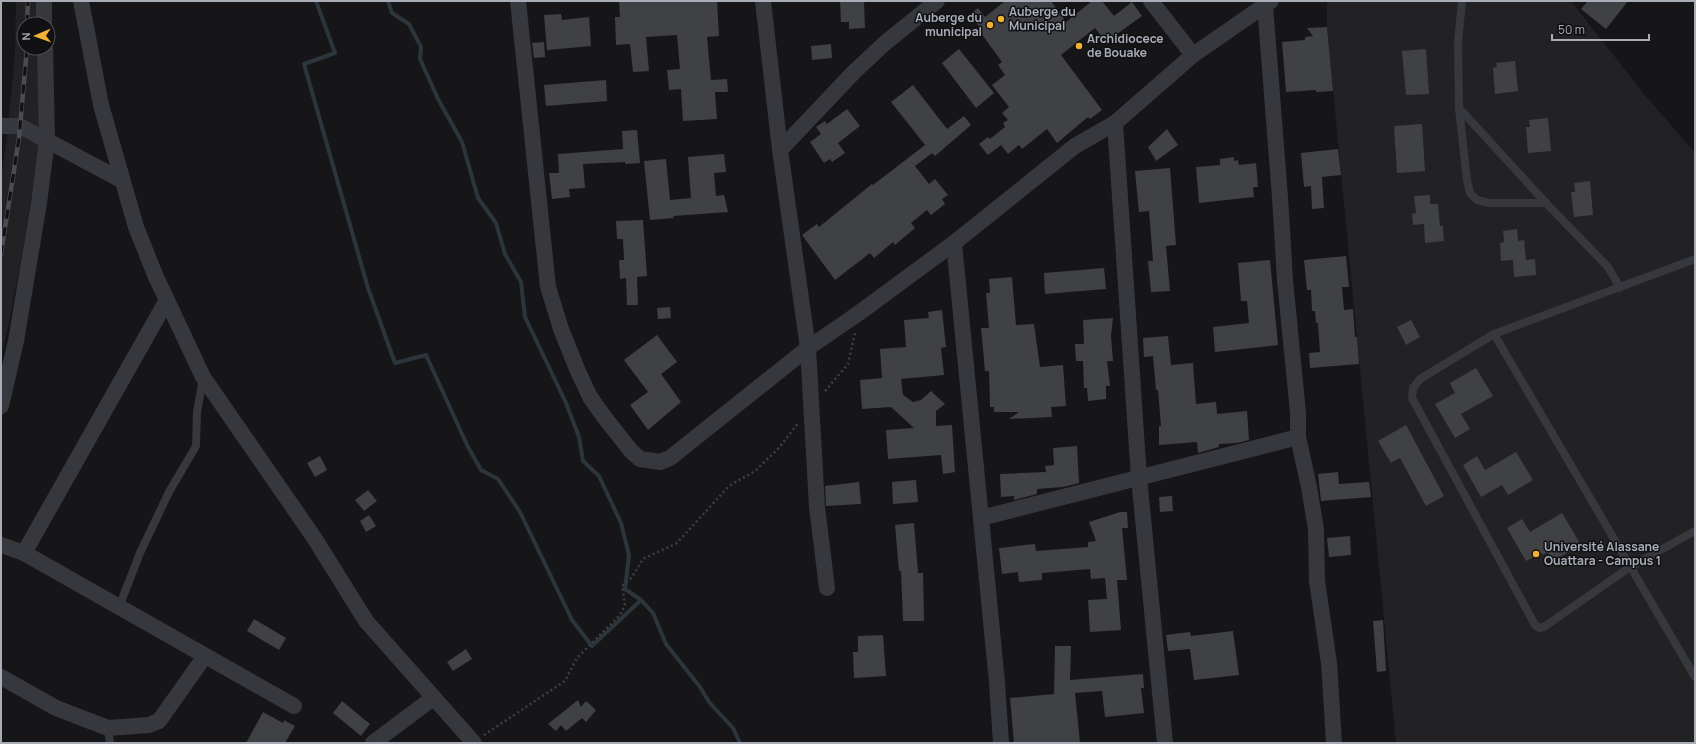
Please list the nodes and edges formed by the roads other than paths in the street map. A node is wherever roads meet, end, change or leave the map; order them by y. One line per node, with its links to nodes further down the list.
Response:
1 (44, 1): 9 (street)
2 (81, 1): 17 (street)
3 (518, 1): 24 (street)
4 (763, 1): 16 (street)
5 (937, 1): 16 (street)
6 (1150, 1): 10 (street)
7 (1462, 1): 12 (lane)
8 (1268, 3): 10 (street); 27 (street)
9 (44, 16)
10 (1193, 55): 13 (street)
11 (45, 56): 15 (street)
12 (1459, 108): 18 (lane); 18 (lane)
13 (1115, 123): 19 (street); 28 (street)
14 (1, 126): 15 (street)
15 (47, 140): 17 (street); 26 (street)
16 (780, 150): 24 (street)
17 (121, 180): 22 (street)
18 (1546, 203): 21 (lane)
19 (954, 243): 24 (street); 29 (street)
20 (1695, 259): 21 (lane)
21 (1620, 288): 23 (lane)
22 (166, 300): 25 (street); 32 (street)
23 (1494, 334): 33 (lane); 33 (lane)
24 (808, 348): 34 (street)
25 (203, 377): 35 (lane); 39 (street)
26 (1, 406)
27 (1298, 437): 28 (street); 46 (street)
28 (1139, 478): 29 (street); 45 (street)
29 (981, 518): 44 (street)
30 (1695, 531): 33 (lane)
31 (1, 545): 32 (street)
32 (24, 552): 35 (street)
33 (1630, 567): 37 (lane)
34 (827, 588)
35 (119, 607): 36 (street)
36 (205, 656): 40 (street); 41 (street)
37 (1695, 677)
38 (1, 678): 41 (street)
39 (434, 698): 42 (street); 43 (street)
40 (294, 706)
41 (109, 736)
42 (373, 743)
43 (474, 743)
44 (1001, 743)
45 (1165, 743)
46 (1334, 743)

